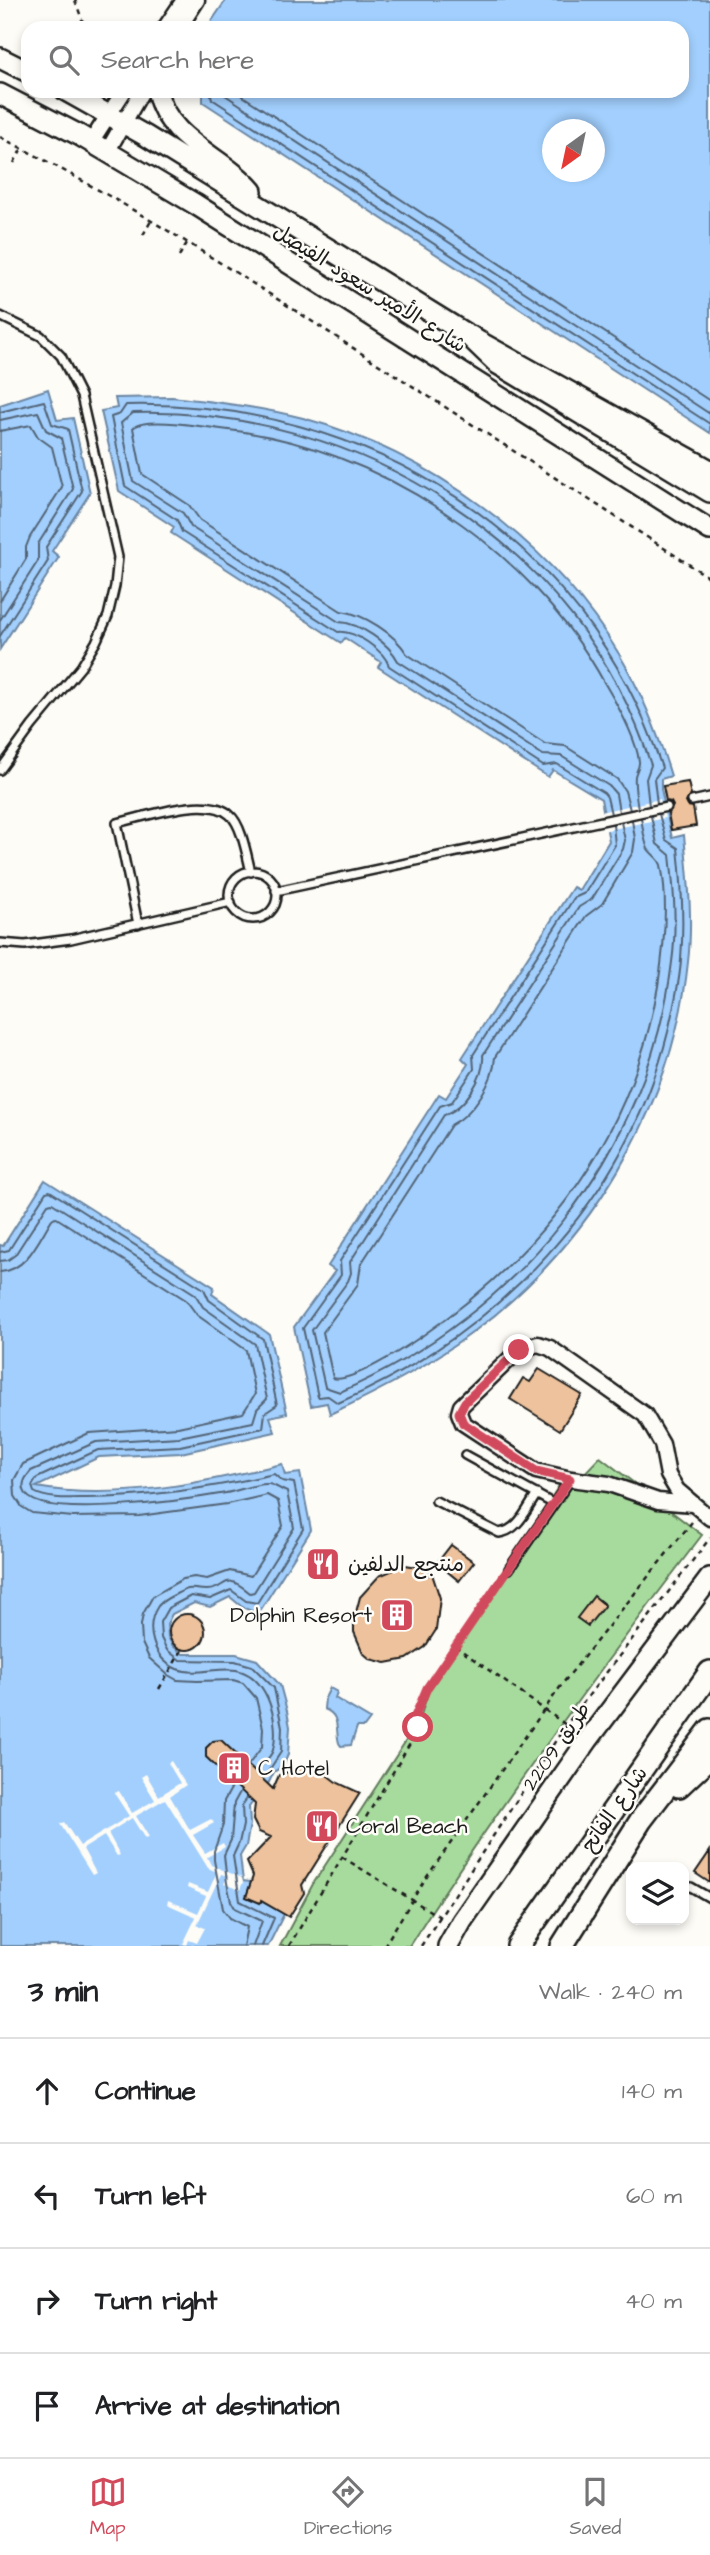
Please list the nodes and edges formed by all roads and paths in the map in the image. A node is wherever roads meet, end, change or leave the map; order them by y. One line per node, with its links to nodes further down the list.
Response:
1 (75, 0): 4 (path)
2 (184, 0): 5 (street)
3 (197, 0): 6 (street)
4 (82, 21)
5 (170, 21)
6 (184, 21)
7 (0, 58): 8 (street)
8 (21, 68)
9 (0, 94): 16 (street, شارع الأمير سعود الفيصل)
10 (78, 98): 14 (street, شارع الأمير سعود الفيصل)
11 (122, 98): 14 (street)
12 (136, 98): 14 (street)
13 (159, 98): 19 (street)
14 (116, 119): 16 (street); 19 (street, شارع الأمير سعود الفيصل)
15 (0, 137): 17 (path)
16 (99, 147): 28 (street, شارع الأمير سعود الفيصل)
17 (22, 148): 18 (path); 20 (path)
18 (14, 163)
19 (257, 205): 25 (street, شارع الأمير سعود الفيصل)
20 (151, 221): 21 (path); 22 (path)
21 (143, 235)
22 (187, 243): 23 (path); 29 (path)
23 (180, 256)
24 (0, 316): 30 (lane)
25 (471, 337): 26 (street, شارع الأمير سعود الفيصل); 27 (main road)
26 (710, 470)
27 (710, 491)
28 (710, 530)
29 (710, 578)
30 (0, 770)
31 (710, 797): 32 (lane)
32 (692, 801)
33 (667, 807): 35 (lane)
34 (251, 872): 35 (lane); 36 (lane); 37 (lane)
35 (276, 891): 36 (lane)
36 (231, 902): 37 (lane)
37 (138, 924): 38 (lane)
38 (0, 943)
39 (465, 1455): 41 (lane)
40 (570, 1479): 43 (lane); 44 (street); 44 (street)
41 (537, 1494): 42 (lane); 43 (lane)
42 (436, 1501)
43 (554, 1504): 46 (lane)
44 (701, 1511): 52 (path)
45 (710, 1538): 53 (path)
46 (509, 1569): 48 (path)
47 (710, 1578): 65 (street, طريق 2209)
48 (455, 1646): 52 (path); 57 (path)
49 (182, 1650): 51 (path)
50 (710, 1672): 66 (main road, شارع الفاتح)
51 (159, 1689)
52 (544, 1709): 53 (path); 60 (path)
53 (566, 1725): 61 (path)
54 (710, 1730): 56 (main road, شارع الفاتح)
55 (710, 1757): 56 (main road)
56 (642, 1820): 67 (main road, شارع الفاتح)
57 (342, 1857): 60 (path); 62 (path)
58 (691, 1887): 59 (lane)
59 (710, 1898)
60 (412, 1900): 61 (path); 63 (path)
61 (440, 1917): 64 (path)
62 (289, 1946)
63 (384, 1946)
64 (421, 1946)
65 (447, 1946)
66 (518, 1946)
67 (562, 1946)

